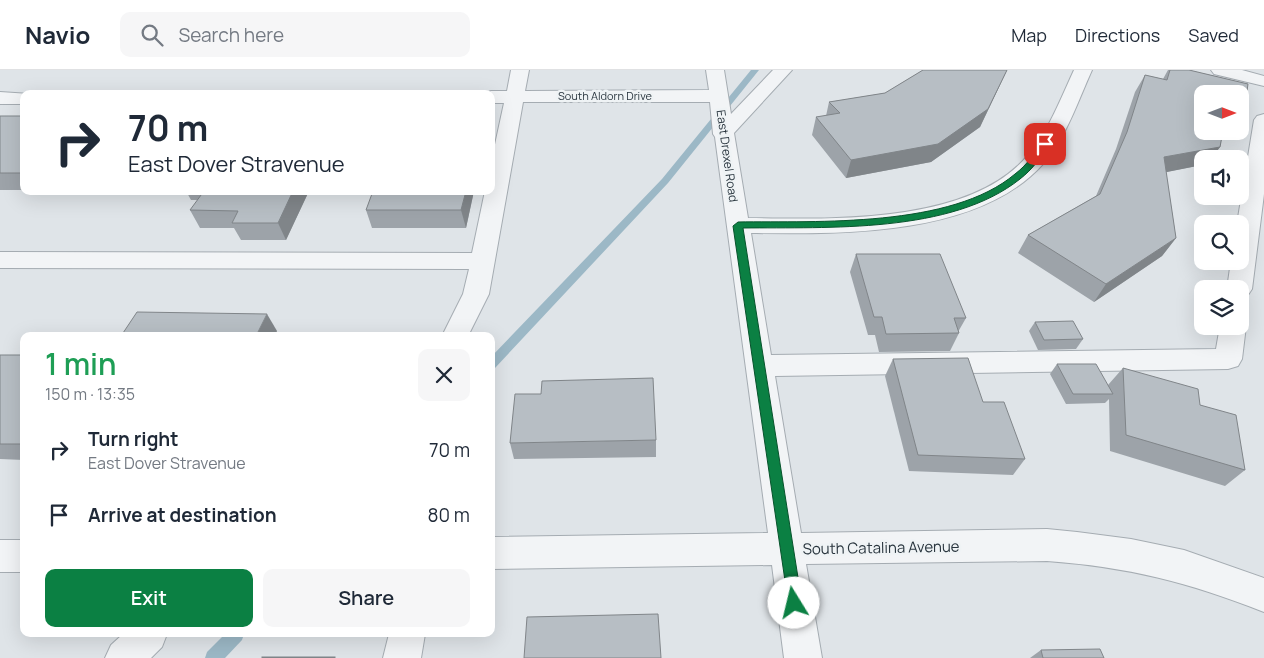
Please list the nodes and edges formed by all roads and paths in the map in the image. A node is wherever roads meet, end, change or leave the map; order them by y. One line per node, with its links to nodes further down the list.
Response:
1 (520, 70): 8 (street)
2 (715, 70): 9 (street, East Drexel Road)
3 (783, 70): 13 (street)
4 (1084, 70): 14 (street)
5 (1220, 70): 6 (street)
6 (1264, 81)
7 (495, 96): 8 (street, South Aldorn Drive)
8 (515, 96): 9 (street, South Aldorn Drive); 16 (street)
9 (719, 96): 13 (street, East Drexel Road)
10 (0, 98): 11 (street)
11 (20, 98)
12 (1264, 120): 17 (street)
13 (723, 134): 14 (street, East Drexel Road)
14 (738, 226): 20 (street, East Drexel Road)
15 (0, 260): 16 (street)
16 (483, 261): 18 (street)
17 (1240, 280)
18 (457, 332)
19 (1232, 335): 20 (street)
20 (759, 366): 21 (street, East Drexel Road)
21 (786, 549): 22 (street, South Catalina Avenue); 25 (street, South Catalina Avenue); 30 (street, East Drexel Road)
22 (495, 553)
23 (0, 556): 24 (street)
24 (20, 556)
25 (1264, 595)
26 (146, 637): 28 (street)
27 (406, 637): 29 (street)
28 (124, 658)
29 (402, 658)
30 (803, 658)

